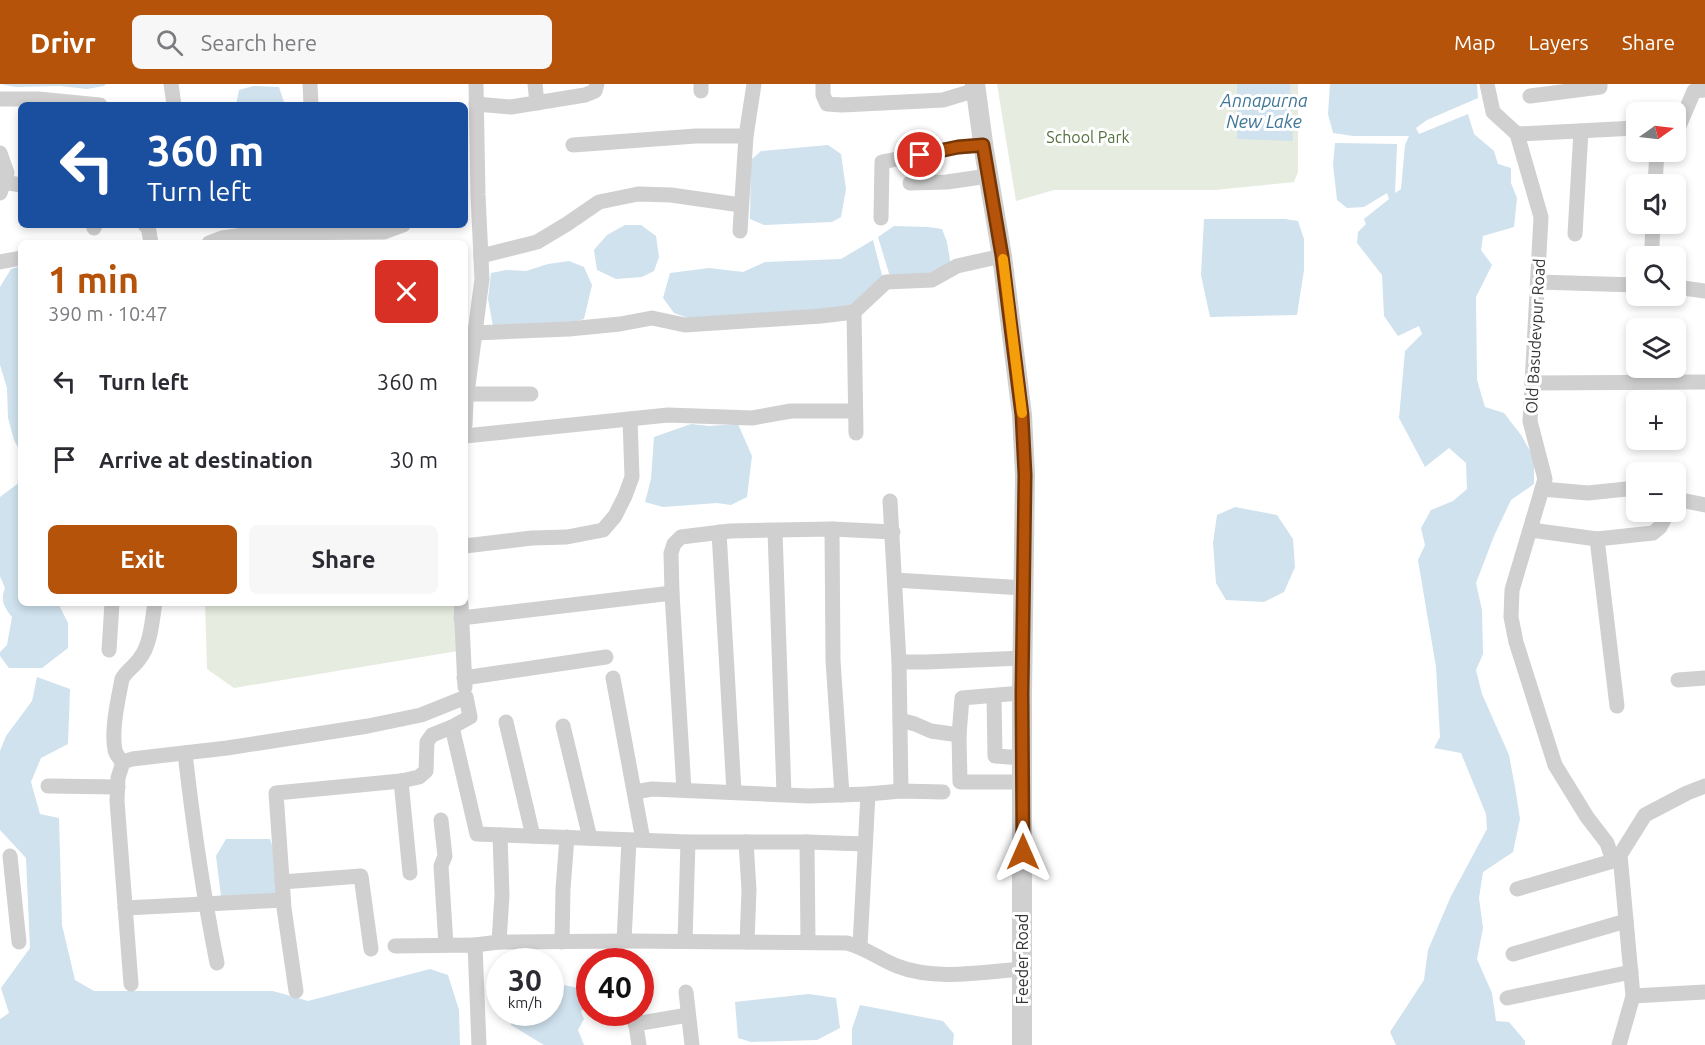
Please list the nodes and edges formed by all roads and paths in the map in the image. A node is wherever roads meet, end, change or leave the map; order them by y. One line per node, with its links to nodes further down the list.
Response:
1 (171, 84): 15 (street)
2 (310, 84): 16 (street)
3 (476, 84): 18 (street)
4 (535, 84): 17 (street)
5 (597, 84): 17 (street)
6 (754, 84): 24 (street)
7 (823, 84): 10 (street)
8 (1487, 84): 23 (street)
9 (1600, 84): 12 (street)
10 (975, 87): 26 (street, Feeder Road)
11 (1705, 90): 19 (street)
12 (1530, 96)
13 (0, 99): 14 (street)
14 (69, 102)
15 (174, 102)
16 (311, 102)
17 (537, 103): 18 (street)
18 (476, 104): 20 (street)
19 (1686, 109)
20 (471, 128): 32 (street)
21 (1626, 129): 22 (street)
22 (1581, 131): 23 (street); 38 (street)
23 (1517, 134): 46 (street, Old Basudevpur Road)
24 (746, 136): 25 (street); 33 (street)
25 (573, 145)
26 (983, 145): 28 (street, Feeder Road); 34 (street)
27 (0, 153): 31 (street)
28 (988, 176): 29 (street); 43 (street, Feeder Road)
29 (910, 183)
30 (18, 185): 31 (street)
31 (1, 188)
32 (471, 198): 42 (street)
33 (741, 205): 37 (street); 42 (street)
34 (881, 218)
35 (395, 228): 36 (street)
36 (231, 231): 40 (street)
37 (740, 231)
38 (1575, 234)
39 (1653, 234): 41 (street)
40 (217, 240)
41 (1652, 245)
42 (481, 256): 51 (street)
43 (1002, 256): 50 (street); 75 (street, Feeder Road)
44 (18, 259): 45 (street)
45 (0, 262)
46 (1538, 282): 47 (street); 53 (street, Old Basudevpur Road)
47 (1626, 285)
48 (1686, 288): 49 (street)
49 (1705, 291)
50 (854, 312): 51 (street); 57 (street)
51 (475, 333): 54 (street)
52 (1705, 382): 53 (street)
53 (1532, 383): 61 (street, Old Basudevpur Road)
54 (468, 386)
55 (468, 394): 56 (street)
56 (531, 394)
57 (855, 411): 58 (street); 59 (street)
58 (630, 419): 60 (street); 73 (street)
59 (856, 433)
60 (468, 436)
61 (1542, 489): 62 (street); 68 (street, Old Basudevpur Road)
62 (1626, 489)
63 (890, 501): 71 (street)
64 (1686, 501): 65 (street)
65 (1705, 505)
66 (1663, 522): 72 (street)
67 (832, 529): 69 (street); 71 (street); 112 (street)
68 (1531, 530): 72 (street); 124 (street, Old Basudevpur Road)
69 (775, 531): 70 (street); 111 (street)
70 (719, 532): 76 (street); 108 (street)
71 (893, 532): 74 (street)
72 (1597, 539): 91 (street)
73 (468, 546)
74 (895, 580): 75 (street); 83 (street)
75 (1024, 588): 82 (street, Feeder Road)
76 (672, 593): 79 (street); 105 (street)
77 (112, 606): 80 (street)
78 (154, 606): 99 (street)
79 (461, 610): 84 (street)
80 (109, 650)
81 (606, 657): 84 (street)
82 (1024, 658): 83 (street); 88 (street, Feeder Road)
83 (899, 662): 92 (street)
84 (465, 678): 90 (street)
85 (613, 678): 107 (street)
86 (1705, 678): 87 (street)
87 (1678, 680)
88 (1022, 693): 89 (street); 98 (street, Feeder Road)
89 (994, 696): 96 (street); 98 (street)
90 (466, 697): 95 (street); 97 (street)
91 (1617, 706)
92 (900, 720): 96 (street); 106 (street)
93 (506, 722): 115 (street)
94 (563, 726): 117 (street)
95 (452, 728): 100 (street); 114 (street)
96 (959, 735): 101 (street)
97 (185, 753): 99 (street); 130 (street)
98 (1023, 758): 101 (street, Feeder Road)
99 (123, 762): 104 (street)
100 (401, 781): 125 (street); 126 (street)
101 (1023, 782): 147 (street, Feeder Road)
102 (48, 786): 104 (street)
103 (1705, 786): 124 (street)
104 (118, 787): 131 (street)
105 (684, 790): 107 (street); 108 (street)
106 (901, 791): 109 (street); 110 (street)
107 (635, 792): 118 (street)
108 (734, 792): 111 (street)
109 (943, 792)
110 (868, 794): 112 (street); 122 (street)
111 (784, 795): 112 (street)
112 (842, 795)
113 (441, 820): 140 (street)
114 (500, 835): 115 (street); 136 (street)
115 (533, 837): 116 (street)
116 (567, 837): 117 (street); 137 (street)
117 (590, 838): 118 (street)
118 (636, 840): 119 (street); 133 (street)
119 (688, 842): 120 (street); 134 (street)
120 (746, 842): 121 (street); 138 (street)
121 (807, 842): 122 (street); 139 (street)
122 (865, 844): 143 (street)
123 (10, 856): 127 (street)
124 (1617, 858): 128 (street); 132 (street, Old Basudevpur Road)
125 (410, 873)
126 (282, 882): 129 (street); 144 (street)
127 (7, 883): 135 (street)
128 (1517, 889)
129 (283, 900): 130 (street); 150 (street)
130 (206, 904): 131 (street); 146 (street)
131 (124, 908): 149 (street)
132 (1626, 921): 145 (street); 148 (street, Old Basudevpur Road)
133 (624, 941): 134 (street); 137 (street)
134 (685, 941): 138 (street)
135 (19, 942)
136 (499, 942): 137 (street); 141 (street)
137 (562, 942)
138 (747, 942): 139 (street)
139 (808, 942): 143 (street)
140 (446, 945): 141 (street); 142 (street)
141 (475, 945): 158 (street)
142 (395, 946)
143 (860, 946): 147 (street)
144 (371, 949)
145 (1513, 954)
146 (217, 963)
147 (1022, 969): 161 (street, Feeder Road)
148 (1631, 972): 153 (street, Old Basudevpur Road); 154 (street)
149 (131, 984)
150 (296, 991)
151 (686, 992): 155 (street)
152 (1705, 992): 153 (street)
153 (1633, 996): 162 (street)
154 (1507, 998)
155 (688, 1015): 156 (street); 160 (street)
156 (654, 1017)
157 (635, 1026): 159 (street)
158 (479, 1045)
159 (639, 1045)
160 (692, 1045)
161 (1022, 1045)
162 (1619, 1045)

